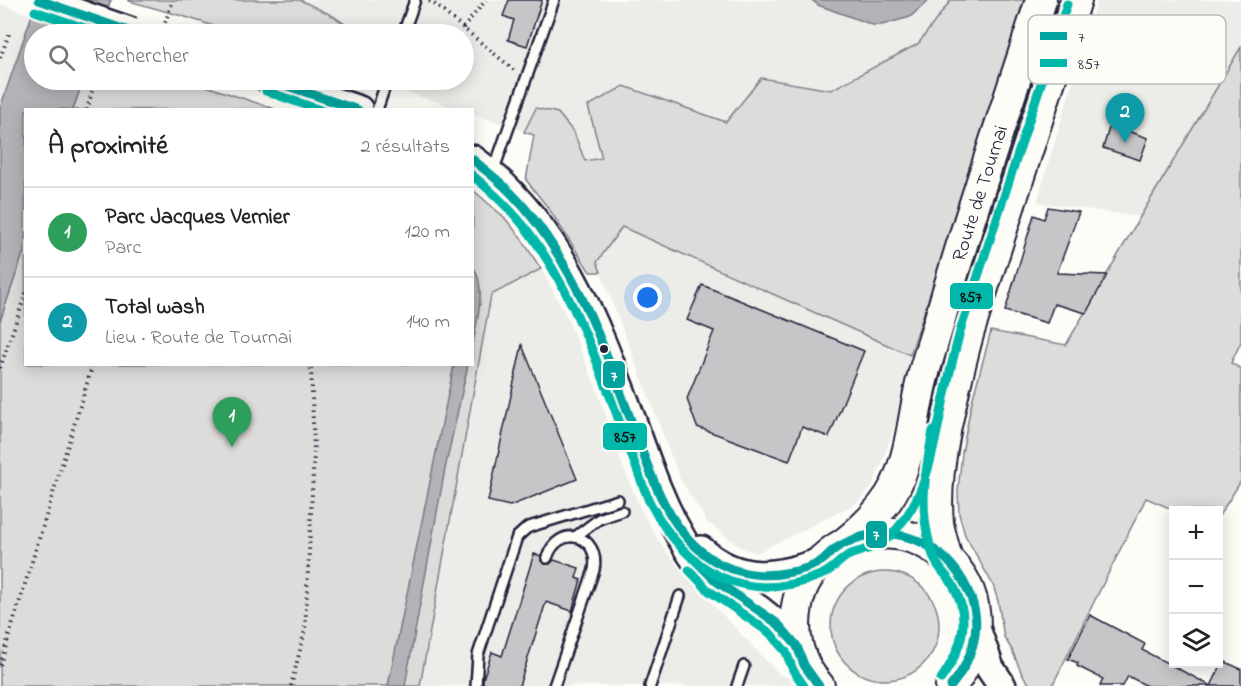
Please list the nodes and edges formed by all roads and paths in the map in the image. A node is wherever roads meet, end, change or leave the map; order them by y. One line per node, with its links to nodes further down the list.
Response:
1 (39, 0): 11 (main road, bridge)
2 (173, 0): 12 (path)
3 (415, 0): 13 (lane)
4 (426, 0): 14 (path)
5 (486, 0): 15 (path)
6 (554, 0): 20 (lane)
7 (1041, 0): 9 (main road, Route de Tournai)
8 (1076, 0): 10 (main road, Route de Tournai)
9 (1036, 15)
10 (1071, 15)
11 (109, 24)
12 (165, 24)
13 (407, 24)
14 (458, 24)
15 (466, 24)
16 (9, 34): 19 (path)
17 (474, 37): 20 (path)
18 (1028, 40): 38 (main road, Route de Tournai)
19 (0, 58)
20 (526, 80): 28 (lane)
21 (1049, 84): 41 (main road, Route de Tournai)
22 (92, 90): 25 (path)
23 (300, 90): 26 (main road)
24 (384, 90): 27 (lane)
25 (88, 108)
26 (353, 108)
27 (378, 108)
28 (483, 166): 37 (main road)
29 (24, 299): 32 (path)
30 (92, 366): 46 (path)
31 (311, 366): 49 (path)
32 (0, 368)
33 (926, 429): 34 (lane)
34 (919, 458)
35 (618, 500): 50 (lane)
36 (622, 510): 39 (lane)
37 (667, 510): 42 (main road); 45 (main road)
38 (867, 534): 41 (main road); 42 (main road, Route de Tournai)
39 (575, 537): 40 (lane); 51 (lane)
40 (547, 558)
41 (947, 559): 44 (main road)
42 (820, 562): 45 (main road, Route de Tournai)
43 (680, 596): 52 (lane)
44 (976, 628): 54 (main road); 55 (main road)
45 (797, 646): 48 (main road)
46 (0, 665)
47 (744, 666): 53 (lane)
48 (813, 682)
49 (291, 686)
50 (476, 686)
51 (554, 686)
52 (650, 686)
53 (737, 686)
54 (951, 686)
55 (1002, 686)

